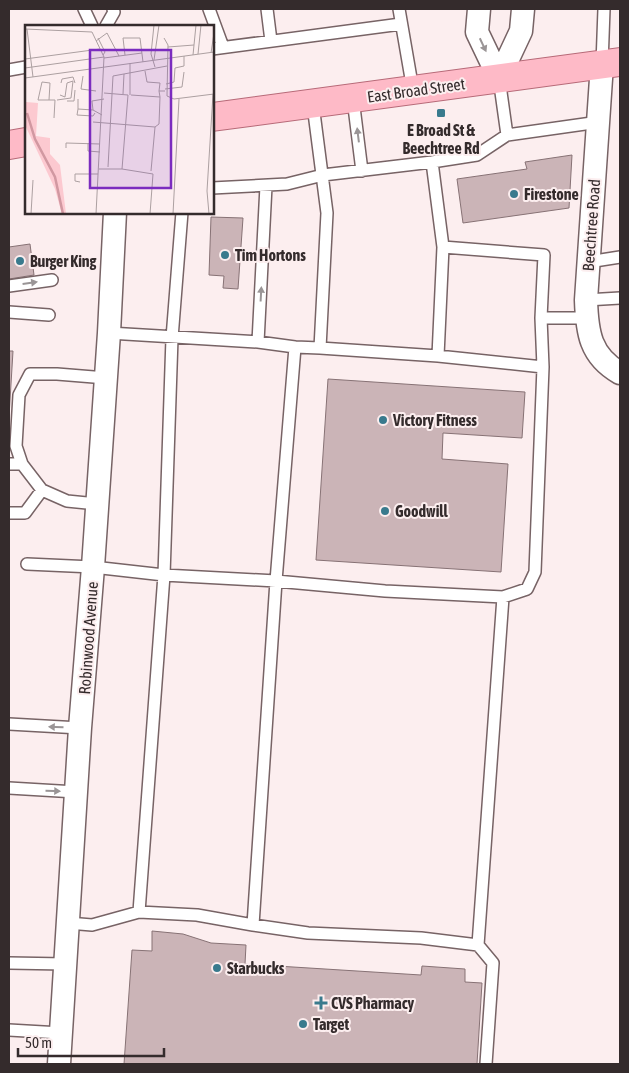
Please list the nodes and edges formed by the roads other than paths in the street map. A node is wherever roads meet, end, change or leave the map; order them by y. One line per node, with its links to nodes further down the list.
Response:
1 (84, 9): 10 (lane)
2 (113, 9): 11 (lane)
3 (209, 9): 12 (lane)
4 (267, 9): 14 (lane)
5 (399, 9): 9 (lane)
6 (479, 9): 19 (street, one-way to 19)
7 (523, 9): 19 (street)
8 (604, 9): 16 (lane)
9 (401, 24): 14 (lane); 20 (lane)
10 (92, 25)
11 (107, 25)
12 (213, 25)
13 (214, 31): 15 (lane)
14 (271, 41): 15 (lane)
15 (218, 48)
16 (611, 63): 19 (main road, East Broad Street); 24 (street, Beechtree Road)
17 (25, 67): 18 (lane)
18 (9, 70)
19 (499, 78): 20 (main road, East Broad Street); 25 (lane)
20 (413, 90): 21 (main road, East Broad Street)
21 (354, 99): 22 (main road, East Broad Street); 29 (lane, one-way to 21)
22 (313, 105): 23 (main road, East Broad Street); 30 (lane)
23 (214, 118)
24 (598, 122): 25 (lane); 37 (street, Beechtree Road)
25 (507, 135): 28 (lane)
26 (25, 142): 27 (main road)
27 (9, 145)
28 (432, 162): 29 (lane); 35 (lane)
29 (362, 171): 30 (lane)
30 (323, 175): 31 (lane); 49 (lane)
31 (266, 186): 32 (lane); 47 (lane, one-way to 31)
32 (214, 188)
33 (115, 214): 45 (street, Robinwood Avenue)
34 (182, 214): 46 (lane)
35 (443, 247): 44 (lane); 50 (lane)
36 (620, 258): 37 (lane)
37 (588, 262): 41 (street, Beechtree Road)
38 (52, 280): 39 (lane, one-way to 38)
39 (9, 286)
40 (620, 298): 41 (lane)
41 (586, 309): 44 (lane); 52 (street, Beechtree Road)
42 (9, 312): 43 (lane)
43 (49, 315)
44 (541, 318): 51 (lane)
45 (109, 333): 46 (lane); 53 (street, Robinwood Avenue)
46 (172, 338): 47 (lane); 61 (lane)
47 (258, 342): 48 (lane)
48 (294, 347): 49 (lane); 62 (lane)
49 (320, 348): 50 (lane)
50 (438, 356): 51 (lane)
51 (543, 367): 63 (lane)
52 (620, 373)
53 (106, 378): 55 (lane); 57 (street, Robinwood Avenue)
54 (9, 464): 55 (lane)
55 (22, 464): 56 (lane)
56 (42, 490): 57 (lane); 58 (lane)
57 (97, 504): 60 (street, Robinwood Avenue)
58 (9, 513)
59 (27, 564): 60 (lane)
60 (93, 567): 61 (lane); 65 (street, Robinwood Avenue)
61 (164, 575): 62 (lane); 68 (lane)
62 (276, 581): 63 (lane); 70 (lane)
63 (503, 597): 71 (lane)
64 (9, 724): 65 (lane, one-way to 64)
65 (80, 728): 67 (street, Robinwood Avenue)
66 (9, 788): 67 (lane, one-way to 67)
67 (76, 792): 69 (street, Robinwood Avenue)
68 (139, 912): 69 (lane); 70 (lane)
69 (68, 923): 73 (street, Robinwood Avenue)
70 (253, 925): 71 (lane)
71 (478, 945): 77 (lane)
72 (9, 963): 73 (lane)
73 (65, 964): 75 (street, Robinwood Avenue)
74 (9, 1030): 75 (lane)
75 (61, 1033): 76 (street, Robinwood Avenue)
76 (59, 1064)
77 (486, 1064)

